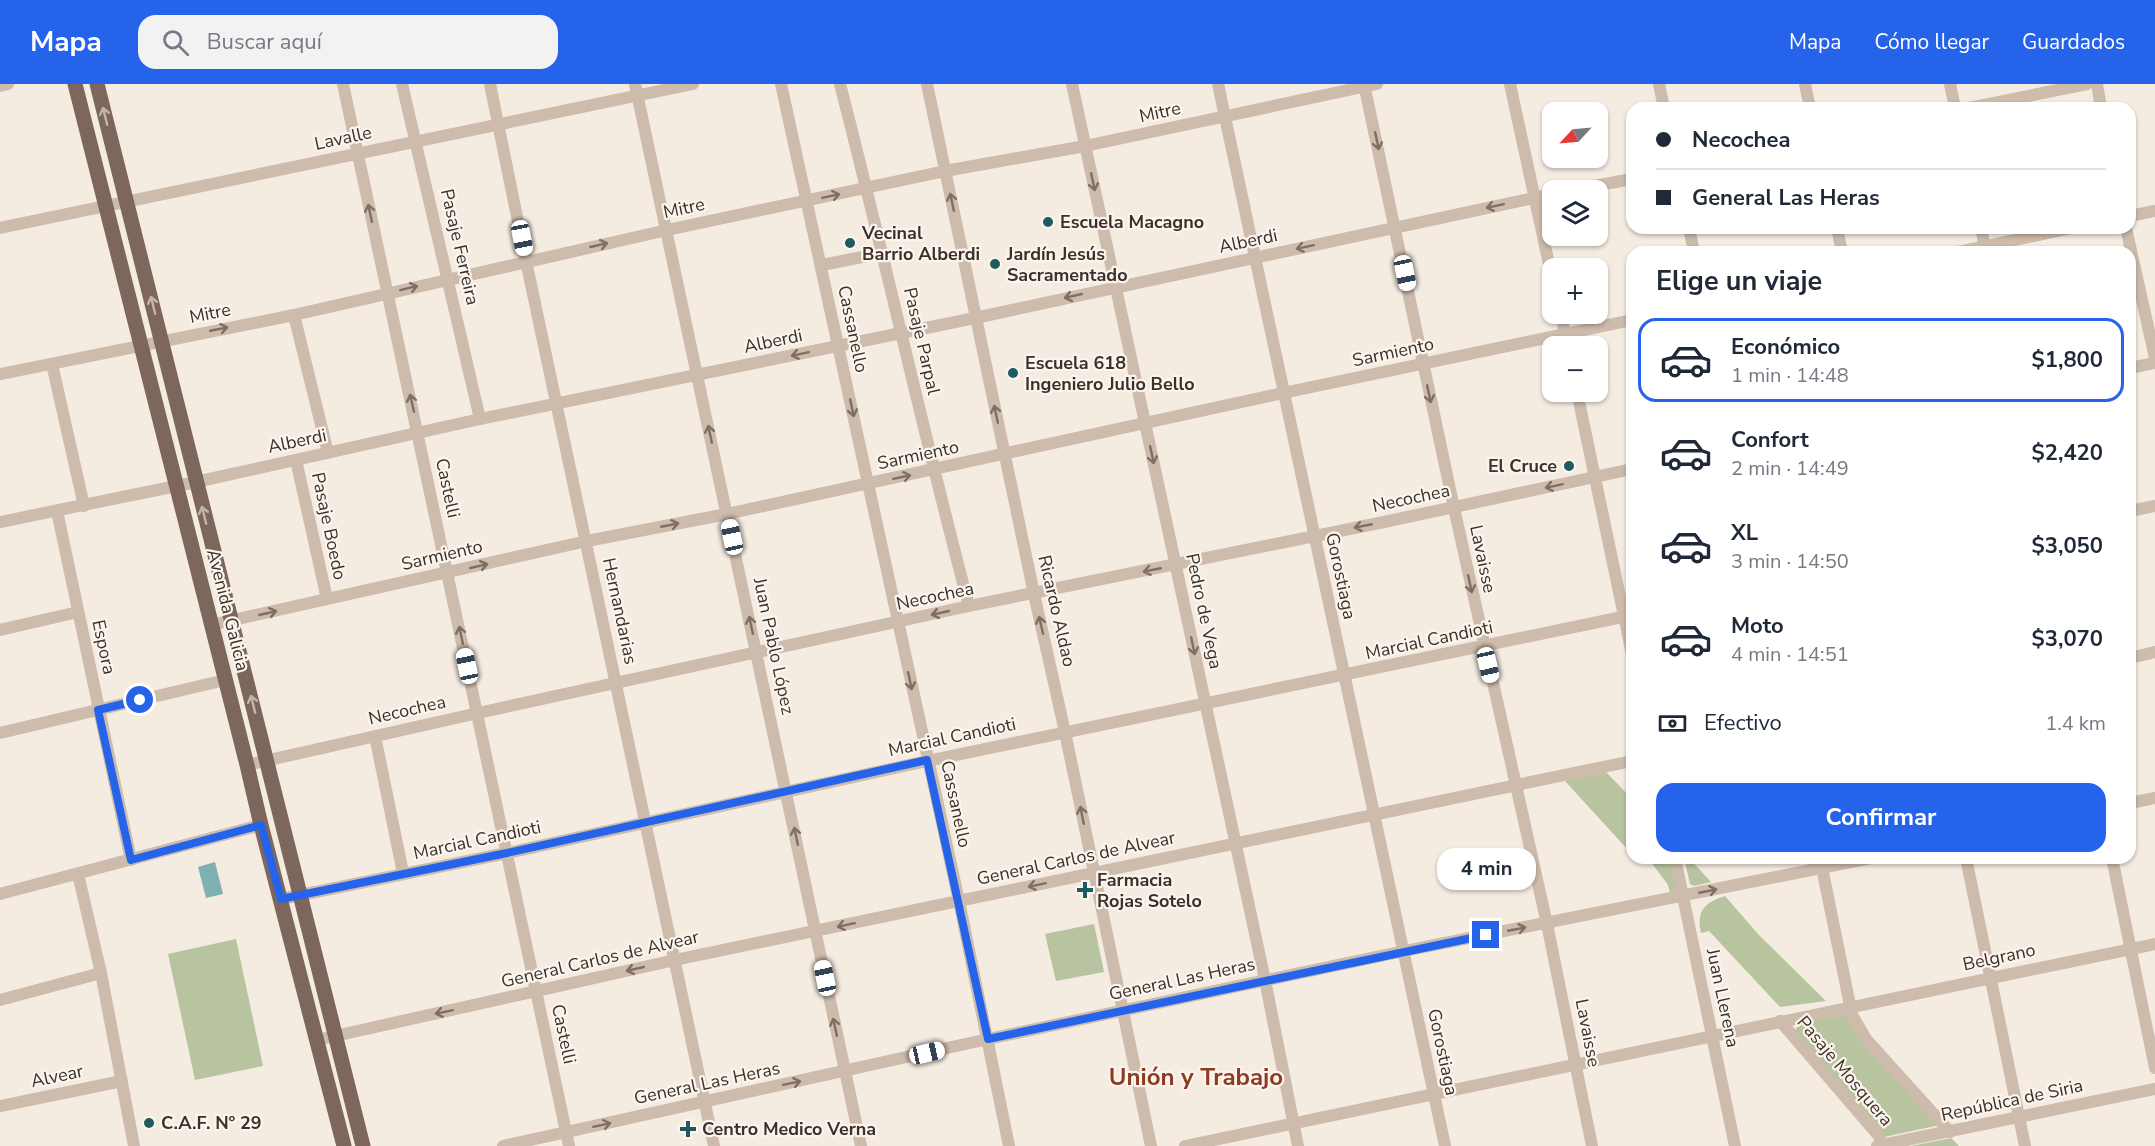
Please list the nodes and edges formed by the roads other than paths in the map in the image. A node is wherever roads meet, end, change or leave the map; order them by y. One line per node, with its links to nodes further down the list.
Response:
1 (8, 84): 20 (street)
2 (75, 84): 40 (main road, Avenida Galicia)
3 (97, 84): 39 (main road, Avenida Galicia, one-way to 3)
4 (343, 84): 31 (street, Castelli)
5 (402, 84): 29 (street, Pasaje Ferreira)
6 (490, 84): 28 (street, Hernandarias)
7 (693, 84): 21 (street, Lavalle)
8 (781, 84): 38 (street, Cassanello)
9 (840, 84): 35 (street, Pasaje Parpal)
10 (927, 84): 32 (street, Ricardo Aldao)
11 (1072, 84): 30 (street, Pedro de Vega)
12 (1218, 84): 27 (street, Gorostiaga)
13 (1510, 84): 37 (street)
14 (1659, 84): 22 (street)
15 (1805, 84): 23 (street)
16 (1950, 84): 24 (street)
17 (2087, 84): 25 (street)
18 (2097, 84): 26 (street)
19 (1369, 85): 27 (street, Mitre); 44 (street, Lavaisse, one-way to 44)
20 (0, 86)
21 (636, 90): 28 (street, Lavalle); 45 (street, Juan Pablo López)
22 (1663, 102)
23 (1809, 102)
24 (1954, 102)
25 (1998, 102)
26 (2100, 102)
27 (1225, 117): 30 (street, Mitre); 49 (street, Gorostiaga)
28 (499, 124): 29 (street, Lavalle); 51 (street, Hernandarias)
29 (417, 142): 31 (street, Lavalle); 54 (street, Pasaje Ferreira)
30 (1085, 146): 32 (street, Mitre); 55 (street, Pedro de Vega, one-way to 55)
31 (357, 154): 39 (street, Lavalle); 56 (street, Castelli, one-way to 31)
32 (945, 171): 35 (street, Mitre); 58 (street, Ricardo Aldao, one-way to 32)
33 (1626, 180): 34 (street)
34 (1608, 183)
35 (867, 188): 38 (street, Mitre, one-way to 35); 48 (street, Pasaje Parpal)
36 (1542, 196): 37 (street, Alberdi)
37 (1534, 198): 44 (street, Alberdi, one-way to 44); 50 (street)
38 (806, 201): 45 (street, Mitre); 52 (street, Cassanello)
39 (127, 202): 40 (street, Lavalle); 62 (main road, Avenida Galicia, one-way to 39)
40 (105, 206): 43 (street, Lavalle); 64 (main road, Avenida Galicia)
41 (2155, 211): 42 (street)
42 (2136, 215)
43 (0, 228)
44 (1395, 228): 49 (street, Alberdi, one-way to 49); 69 (street, Lavaisse)
45 (667, 230): 51 (street, Mitre, one-way to 45); 72 (street, Juan Pablo López)
46 (2047, 234): 47 (street)
47 (1997, 246)
48 (882, 253): 52 (street); 60 (street, Pasaje Parpal)
49 (1255, 258): 55 (street, Alberdi); 73 (street, Gorostiaga)
50 (1548, 258)
51 (526, 261): 54 (street, Mitre); 75 (street, Hernandarias)
52 (822, 265): 65 (street, Cassanello)
53 (2136, 273): 66 (street)
54 (449, 278): 56 (street, Mitre, one-way to 54); 76 (street, Pasaje Ferreira)
55 (1115, 287): 58 (street, Alberdi, one-way to 58); 77 (street, Pedro de Vega)
56 (387, 294): 57 (street, Mitre); 78 (street, Castelli, one-way to 56)
57 (294, 315): 62 (street, Mitre, one-way to 57); 79 (street, Pasaje Boedo)
58 (975, 318): 60 (street, Alberdi); 80 (street, Ricardo Aldao, one-way to 58)
59 (1626, 322): 61 (street, Sarmiento)
60 (901, 332): 65 (street, Alberdi); 82 (street, Pasaje Parpal)
61 (1580, 336)
62 (161, 340): 64 (street, Mitre); 85 (main road, Avenida Galicia)
63 (1542, 344): 69 (street, Sarmiento)
64 (141, 345): 68 (street, Mitre); 87 (main road, Avenida Galicia)
65 (838, 346): 72 (street, Alberdi, one-way to 72); 86 (street, Cassanello, one-way to 86)
66 (2155, 358)
67 (2155, 363): 70 (street)
68 (52, 364): 71 (street, Mitre); 88 (street)
69 (1423, 364): 73 (street, Sarmiento); 90 (street, Lavaisse, one-way to 90)
70 (2136, 367)
71 (0, 374)
72 (698, 376): 75 (street, Alberdi); 93 (street, Juan Pablo López, one-way to 72)
73 (1283, 393): 77 (street, Sarmiento); 95 (street, Gorostiaga)
74 (1579, 402): 84 (street)
75 (556, 405): 76 (street, Alberdi); 96 (street, Hernandarias)
76 (480, 419): 78 (street, Alberdi)
77 (1146, 424): 80 (street, Sarmiento); 97 (street, Pedro de Vega, one-way to 97)
78 (419, 434): 79 (street, Alberdi); 98 (street, Castelli)
79 (327, 453): 81 (street, Alberdi)
80 (1004, 454): 82 (street, Sarmiento); 99 (street, Ricardo Aldao)
81 (296, 460): 85 (street, Alberdi); 100 (street, Pasaje Boedo)
82 (933, 470): 86 (street, Sarmiento, one-way to 82); 101 (street, Pasaje Parpal)
83 (1626, 470): 84 (street, Necochea)
84 (1595, 477): 90 (street, Necochea, one-way to 90); 102 (street)
85 (196, 482): 87 (street, Alberdi); 105 (main road, Avenida Galicia, one-way to 85)
86 (868, 484): 93 (street, Sarmiento); 106 (street, Cassanello)
87 (177, 486): 88 (street, Alberdi); 107 (main road, Avenida Galicia)
88 (84, 506): 92 (street, Alberdi)
89 (2155, 506): 91 (street)
90 (1454, 508): 95 (street, Necochea, one-way to 95); 109 (street, Lavaisse, one-way to 109)
91 (2136, 510)
92 (57, 511): 94 (street, Alberdi); 103 (street, Espora)
93 (727, 514): 96 (street, Sarmiento, one-way to 93); 110 (street, Juan Pablo López, one-way to 93)
94 (0, 522)
95 (1314, 536): 97 (street, Necochea); 113 (street, Gorostiaga)
96 (586, 541): 98 (street, Sarmiento, one-way to 96); 115 (street, Hernandarias)
97 (1176, 565): 99 (street, Necochea, one-way to 99); 116 (street, Pedro de Vega, one-way to 116)
98 (447, 573): 100 (street, Sarmiento); 118 (street, Castelli, one-way to 98)
99 (1034, 594): 101 (street, Necochea); 119 (street, Ricardo Aldao, one-way to 99)
100 (327, 599): 105 (street, Sarmiento, one-way to 100)
101 (969, 606): 106 (street, Necochea, one-way to 106)
102 (1626, 608)
103 (78, 612): 108 (street); 117 (street, Espora)
104 (1626, 616): 109 (street, Marcial Candioti)
105 (231, 621): 107 (street, Sarmiento); 122 (main road, Avenida Galicia, one-way to 105)
106 (898, 622): 110 (street, Necochea); 123 (street, Cassanello, one-way to 123)
107 (211, 625): 114 (main road, Avenida Galicia)
108 (0, 630)
109 (1484, 647): 113 (street, Marcial Candioti); 126 (street, Lavaisse)
110 (757, 652): 115 (street, Necochea); 127 (street, Juan Pablo López)
111 (2155, 652): 112 (street)
112 (2136, 657)
113 (1344, 676): 116 (street, Marcial Candioti); 130 (street, Gorostiaga)
114 (225, 680): 117 (street); 125 (main road, Avenida Galicia)
115 (616, 683): 118 (street, Necochea); 131 (street, Hernandarias)
116 (1206, 702): 119 (street, Marcial Candioti); 133 (street, Pedro de Vega)
117 (98, 710): 120 (street); 135 (street, Espora)
118 (478, 713): 121 (street, Necochea); 134 (street, Castelli)
119 (1065, 732): 123 (street, Marcial Candioti); 142 (street, Ricardo Aldao, one-way to 119)
120 (0, 733)
121 (375, 736): 122 (street, Necochea); 141 (street)
122 (267, 760): 125 (street, Necochea); 145 (main road, Avenida Galicia)
123 (927, 760): 127 (street, Marcial Candioti); 148 (street, Cassanello)
124 (1626, 762): 126 (street, General Carlos de Alvear)
125 (248, 765): 132 (main road, Avenida Galicia)
126 (1516, 786): 130 (street, General Carlos de Alvear); 149 (street, Lavaisse)
127 (786, 792): 131 (street, Marcial Candioti); 150 (street, Juan Pablo López, one-way to 127)
128 (2155, 798): 129 (street)
129 (2136, 802)
130 (1373, 814): 133 (street, General Carlos de Alvear); 153 (street, Gorostiaga)
131 (646, 822): 134 (street, Marcial Candioti); 154 (street, Hernandarias)
132 (261, 825): 135 (street); 147 (main road, Avenida Galicia)
133 (1236, 843): 142 (street, General Carlos de Alvear); 157 (street, Pedro de Vega)
134 (507, 853): 141 (street, Marcial Candioti); 158 (street, Castelli)
135 (131, 860): 143 (street)
136 (1676, 864): 146 (street, Juan Llerena)
137 (1817, 864): 146 (street, General Las Heras, one-way to 137)
138 (1821, 864): 160 (street)
139 (1967, 864): 156 (street)
140 (2113, 864): 152 (street)
141 (403, 873): 145 (street, Marcial Candioti)
142 (1094, 873): 148 (street, General Carlos de Alvear, one-way to 148); 161 (street, Ricardo Aldao)
143 (78, 874): 144 (street); 155 (street)
144 (0, 894)
145 (301, 894): 147 (street, Marcial Candioti); 164 (main road, Avenida Galicia)
146 (1683, 897): 149 (street, General Las Heras); 163 (street, Juan Llerena)
147 (281, 899): 166 (main road, Avenida Galicia)
148 (958, 901): 150 (street, General Carlos de Alvear, one-way to 150); 165 (street, Cassanello)
149 (1547, 924): 153 (street, General Las Heras, one-way to 149); 167 (street, Lavaisse)
150 (815, 931): 154 (street, General Carlos de Alvear); 169 (street, Juan Pablo López, one-way to 150)
151 (2155, 944): 152 (street, Belgrano)
152 (2131, 948): 156 (street, Belgrano); 168 (street)
153 (1404, 951): 157 (street, General Las Heras); 172 (street, Gorostiaga)
154 (675, 960): 158 (street, General Carlos de Alvear, one-way to 158); 173 (street, Hernandarias)
155 (101, 973): 159 (street); 170 (street)
156 (1990, 977): 160 (street, Belgrano); 175 (street)
157 (1265, 980): 161 (street, General Las Heras); 176 (street, Pedro de Vega)
158 (536, 992): 164 (street, General Carlos de Alvear, one-way to 164); 177 (street, Castelli)
159 (0, 1000)
160 (1850, 1007): 162 (street, Belgrano); 178 (street)
161 (1124, 1010): 165 (street, General Las Heras); 187 (street, Ricardo Aldao)
162 (1780, 1021): 163 (street, Belgrano); 193 (street, Pasaje Mosquera)
163 (1713, 1035): 167 (street, Belgrano); 192 (street, Juan Llerena)
164 (336, 1036): 166 (street, General Carlos de Alvear); 181 (main road, Avenida Galicia)
165 (988, 1039): 169 (street, General Las Heras); 186 (street, Cassanello)
166 (317, 1040): 180 (main road, Avenida Galicia)
167 (1576, 1064): 172 (street, Belgrano); 191 (street, Lavaisse)
168 (2155, 1068)
169 (845, 1072): 173 (street, General Las Heras, one-way to 169); 185 (street, Juan Pablo López)
170 (122, 1081): 174 (street, Alvear); 179 (street)
171 (2155, 1089): 175 (street, República de Siria)
172 (1433, 1094): 176 (street, Belgrano); 190 (street, Gorostiaga)
173 (704, 1102): 177 (street, General Las Heras, one-way to 173); 184 (street, Hernandarias)
174 (0, 1106)
175 (2019, 1117): 178 (street, República de Siria); 194 (street)
176 (1293, 1123): 188 (street, Belgrano); 189 (street, Pedro de Vega)
177 (566, 1132): 182 (street, General Las Heras); 183 (street, Castelli)
178 (1950, 1132): 193 (street, República de Siria)
179 (134, 1146)
180 (344, 1146)
181 (363, 1146)
182 (503, 1146)
183 (569, 1146)
184 (714, 1146)
185 (861, 1146)
186 (1009, 1146)
187 (1150, 1146)
188 (1185, 1146)
189 (1298, 1146)
190 (1444, 1146)
191 (1592, 1146)
192 (1735, 1146)
193 (1881, 1146)
194 (2025, 1146)

